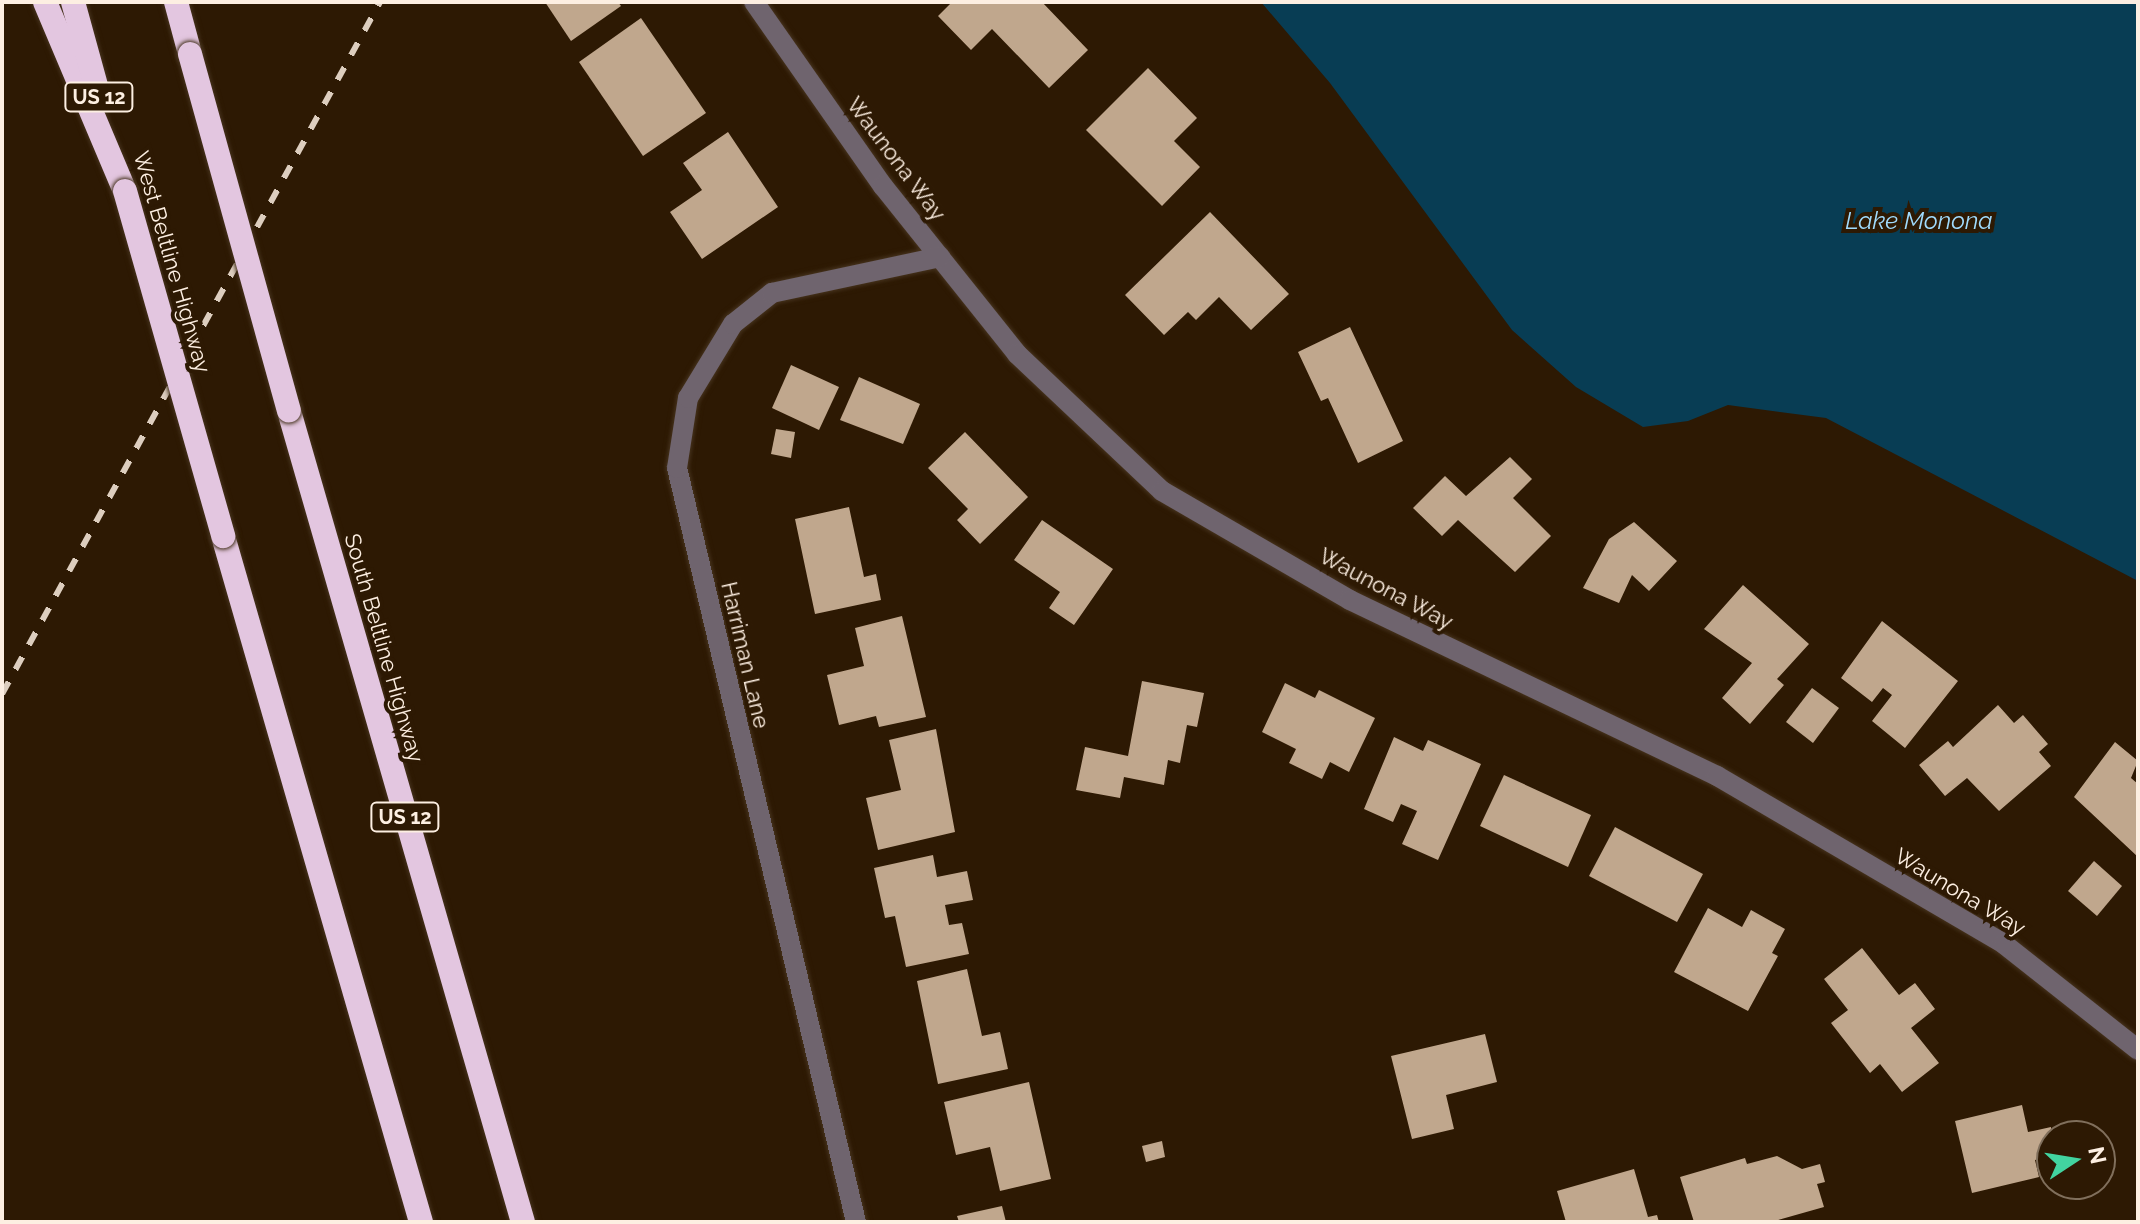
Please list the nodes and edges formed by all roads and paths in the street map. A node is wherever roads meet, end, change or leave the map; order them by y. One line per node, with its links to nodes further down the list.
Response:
1 (45, 2): 5 (highway)
2 (73, 2): 5 (highway, West Beltline Highway / US 12)
3 (176, 2): 9 (highway, South Beltline Highway / US 12, bridge)
4 (754, 2): 6 (street, Waunona Way)
5 (125, 191): 8 (highway, West Beltline Highway / US 12, bridge)
6 (940, 257): 7 (street, Waunona Way); 10 (street, Harriman Lane)
7 (2138, 1050)
8 (421, 1222)
9 (523, 1222)
10 (856, 1222)

